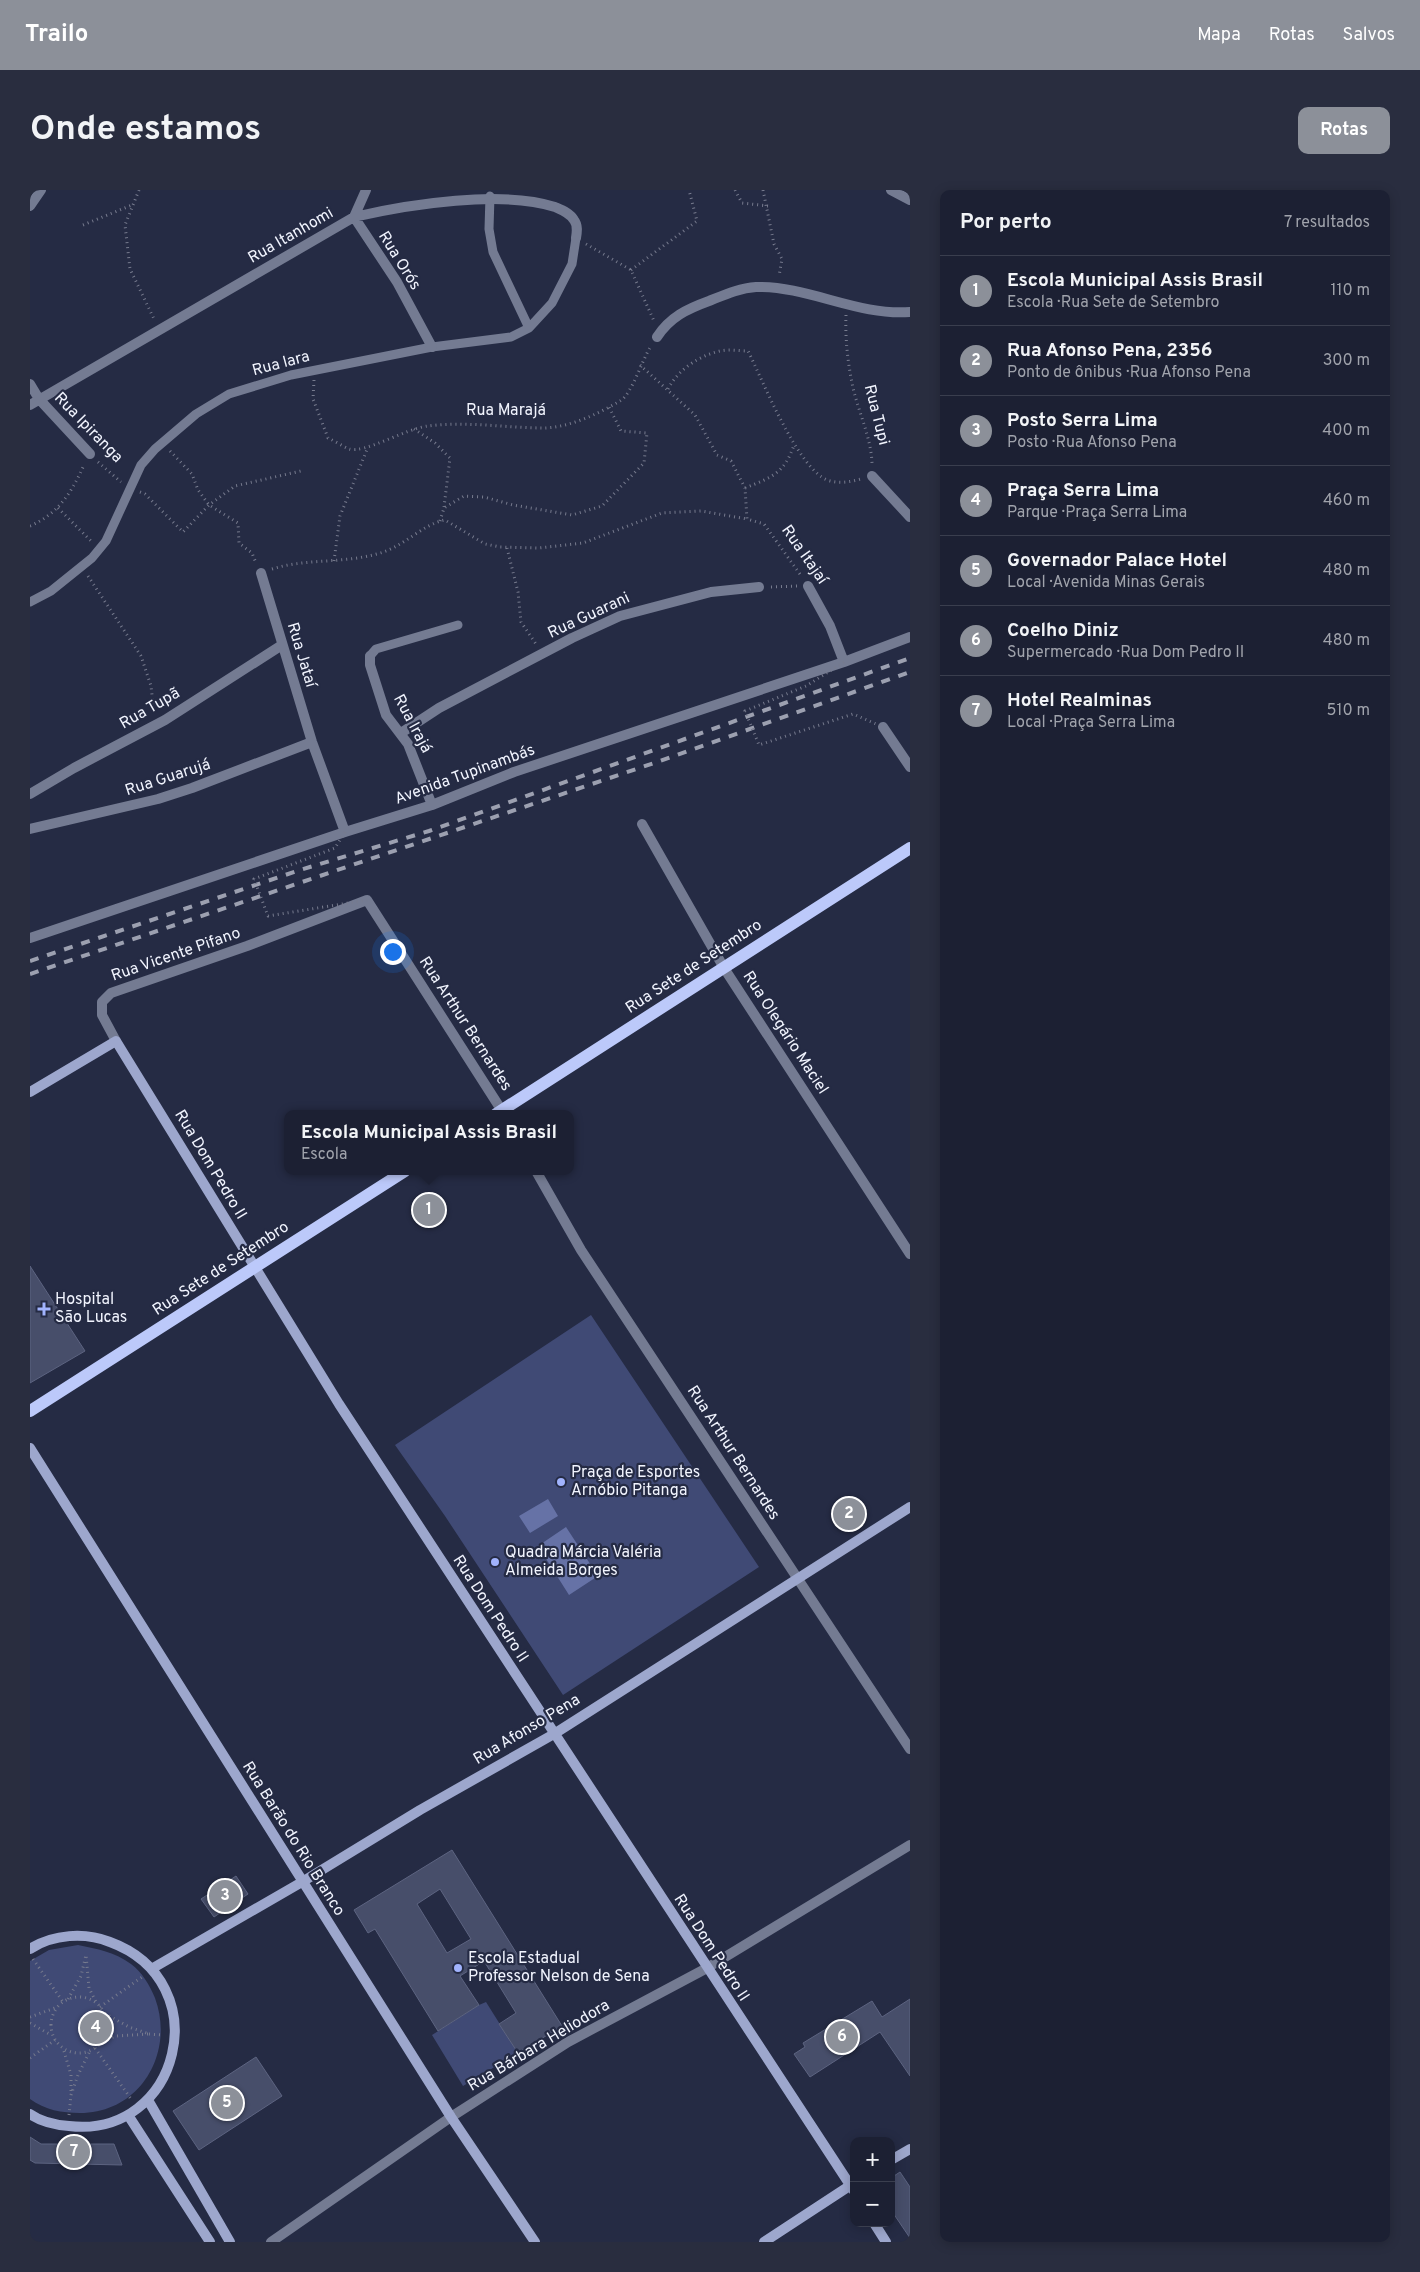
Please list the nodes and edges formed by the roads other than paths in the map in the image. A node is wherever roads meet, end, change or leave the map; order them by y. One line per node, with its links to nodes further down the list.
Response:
1 (41, 190): 6 (street)
2 (366, 190): 7 (street)
3 (891, 190): 5 (street)
4 (490, 196): 7 (street, Rua Itanhomi); 8 (street, Rua Itanhomi); 10 (lane)
5 (910, 200)
6 (30, 206)
7 (354, 217): 12 (street, Rua Orós); 14 (street, Rua Itanhomi)
8 (576, 238): 10 (lane, Rua Iara)
9 (910, 312): 11 (street)
10 (529, 328): 12 (lane, Rua Iara)
11 (658, 335)
12 (432, 347): 21 (lane, Rua Iara)
13 (30, 384): 14 (street, Rua Ipiranga)
14 (34, 402): 15 (street, Rua Ipiranga)
15 (90, 454)
16 (872, 476): 17 (street)
17 (910, 517)
18 (261, 573): 24 (street, Rua Jataí)
19 (808, 586): 26 (street, Rua Itajaí)
20 (760, 587): 28 (street, Rua Guarani)
21 (30, 602)
22 (458, 625): 25 (lane)
23 (910, 637): 26 (street, Avenida Tupinambás)
24 (282, 645): 29 (street, Rua Jataí); 31 (street, Rua Tupã)
25 (370, 656): 28 (street, Rua Irajá)
26 (844, 662): 32 (street, Avenida Tupinambás)
27 (882, 728): 30 (street)
28 (401, 732): 32 (street, Rua Irajá)
29 (312, 742): 34 (street, Rua Guarujá); 35 (street, Rua Jataí)
30 (910, 767)
31 (30, 794)
32 (432, 805): 35 (street, Avenida Tupinambás)
33 (642, 824): 39 (street, Rua Olegário Maciel)
34 (30, 828)
35 (345, 832): 38 (street, Avenida Tupinambás)
36 (910, 848): 39 (main road, Rua Sete de Setembro)
37 (367, 900): 40 (street, Rua Vicente Pifano); 42 (street, Rua Arthur Bernardes)
38 (30, 938)
39 (724, 968): 43 (main road, Rua Sete de Setembro); 46 (street, Rua Olegário Maciel)
40 (116, 1041): 41 (street); 47 (street, Rua Dom Pedro II)
41 (30, 1092)
42 (499, 1110)
43 (503, 1110)
44 (399, 1175): 47 (main road, Rua Sete de Setembro)
45 (538, 1175): 51 (street, Rua Arthur Bernardes)
46 (910, 1254)
47 (254, 1266): 48 (main road, Rua Sete de Setembro); 52 (street, Rua Dom Pedro II)
48 (30, 1410)
49 (30, 1448): 55 (street, Rua Barão do Rio Branco)
50 (910, 1507): 51 (street, Rua Afonso Pena)
51 (797, 1577): 52 (street, Rua Afonso Pena); 53 (street, Rua Arthur Bernardes)
52 (554, 1734): 55 (street, Rua Afonso Pena); 57 (street, Rua Dom Pedro II)
53 (910, 1749)
54 (910, 1844): 57 (street, Rua Bárbara Heliodora)
55 (302, 1882): 58 (street, Rua Afonso Pena); 62 (street, Rua Barão do Rio Branco)
56 (32, 1944): 58 (street)
57 (706, 1968): 62 (street, Rua Bárbara Heliodora); 65 (street, Rua Dom Pedro II)
58 (150, 1970): 59 (street)
59 (148, 2100): 61 (street); 69 (street)
60 (30, 2114): 61 (street)
61 (128, 2115): 68 (street)
62 (451, 2117): 70 (street, Rua Bárbara Heliodora); 71 (street, Rua Barão do Rio Branco)
63 (910, 2149): 64 (street)
64 (895, 2158)
65 (850, 2183)
66 (850, 2187): 72 (street)
67 (877, 2227): 73 (street)
68 (210, 2242)
69 (230, 2242)
70 (271, 2242)
71 (535, 2242)
72 (764, 2242)
73 (886, 2242)

